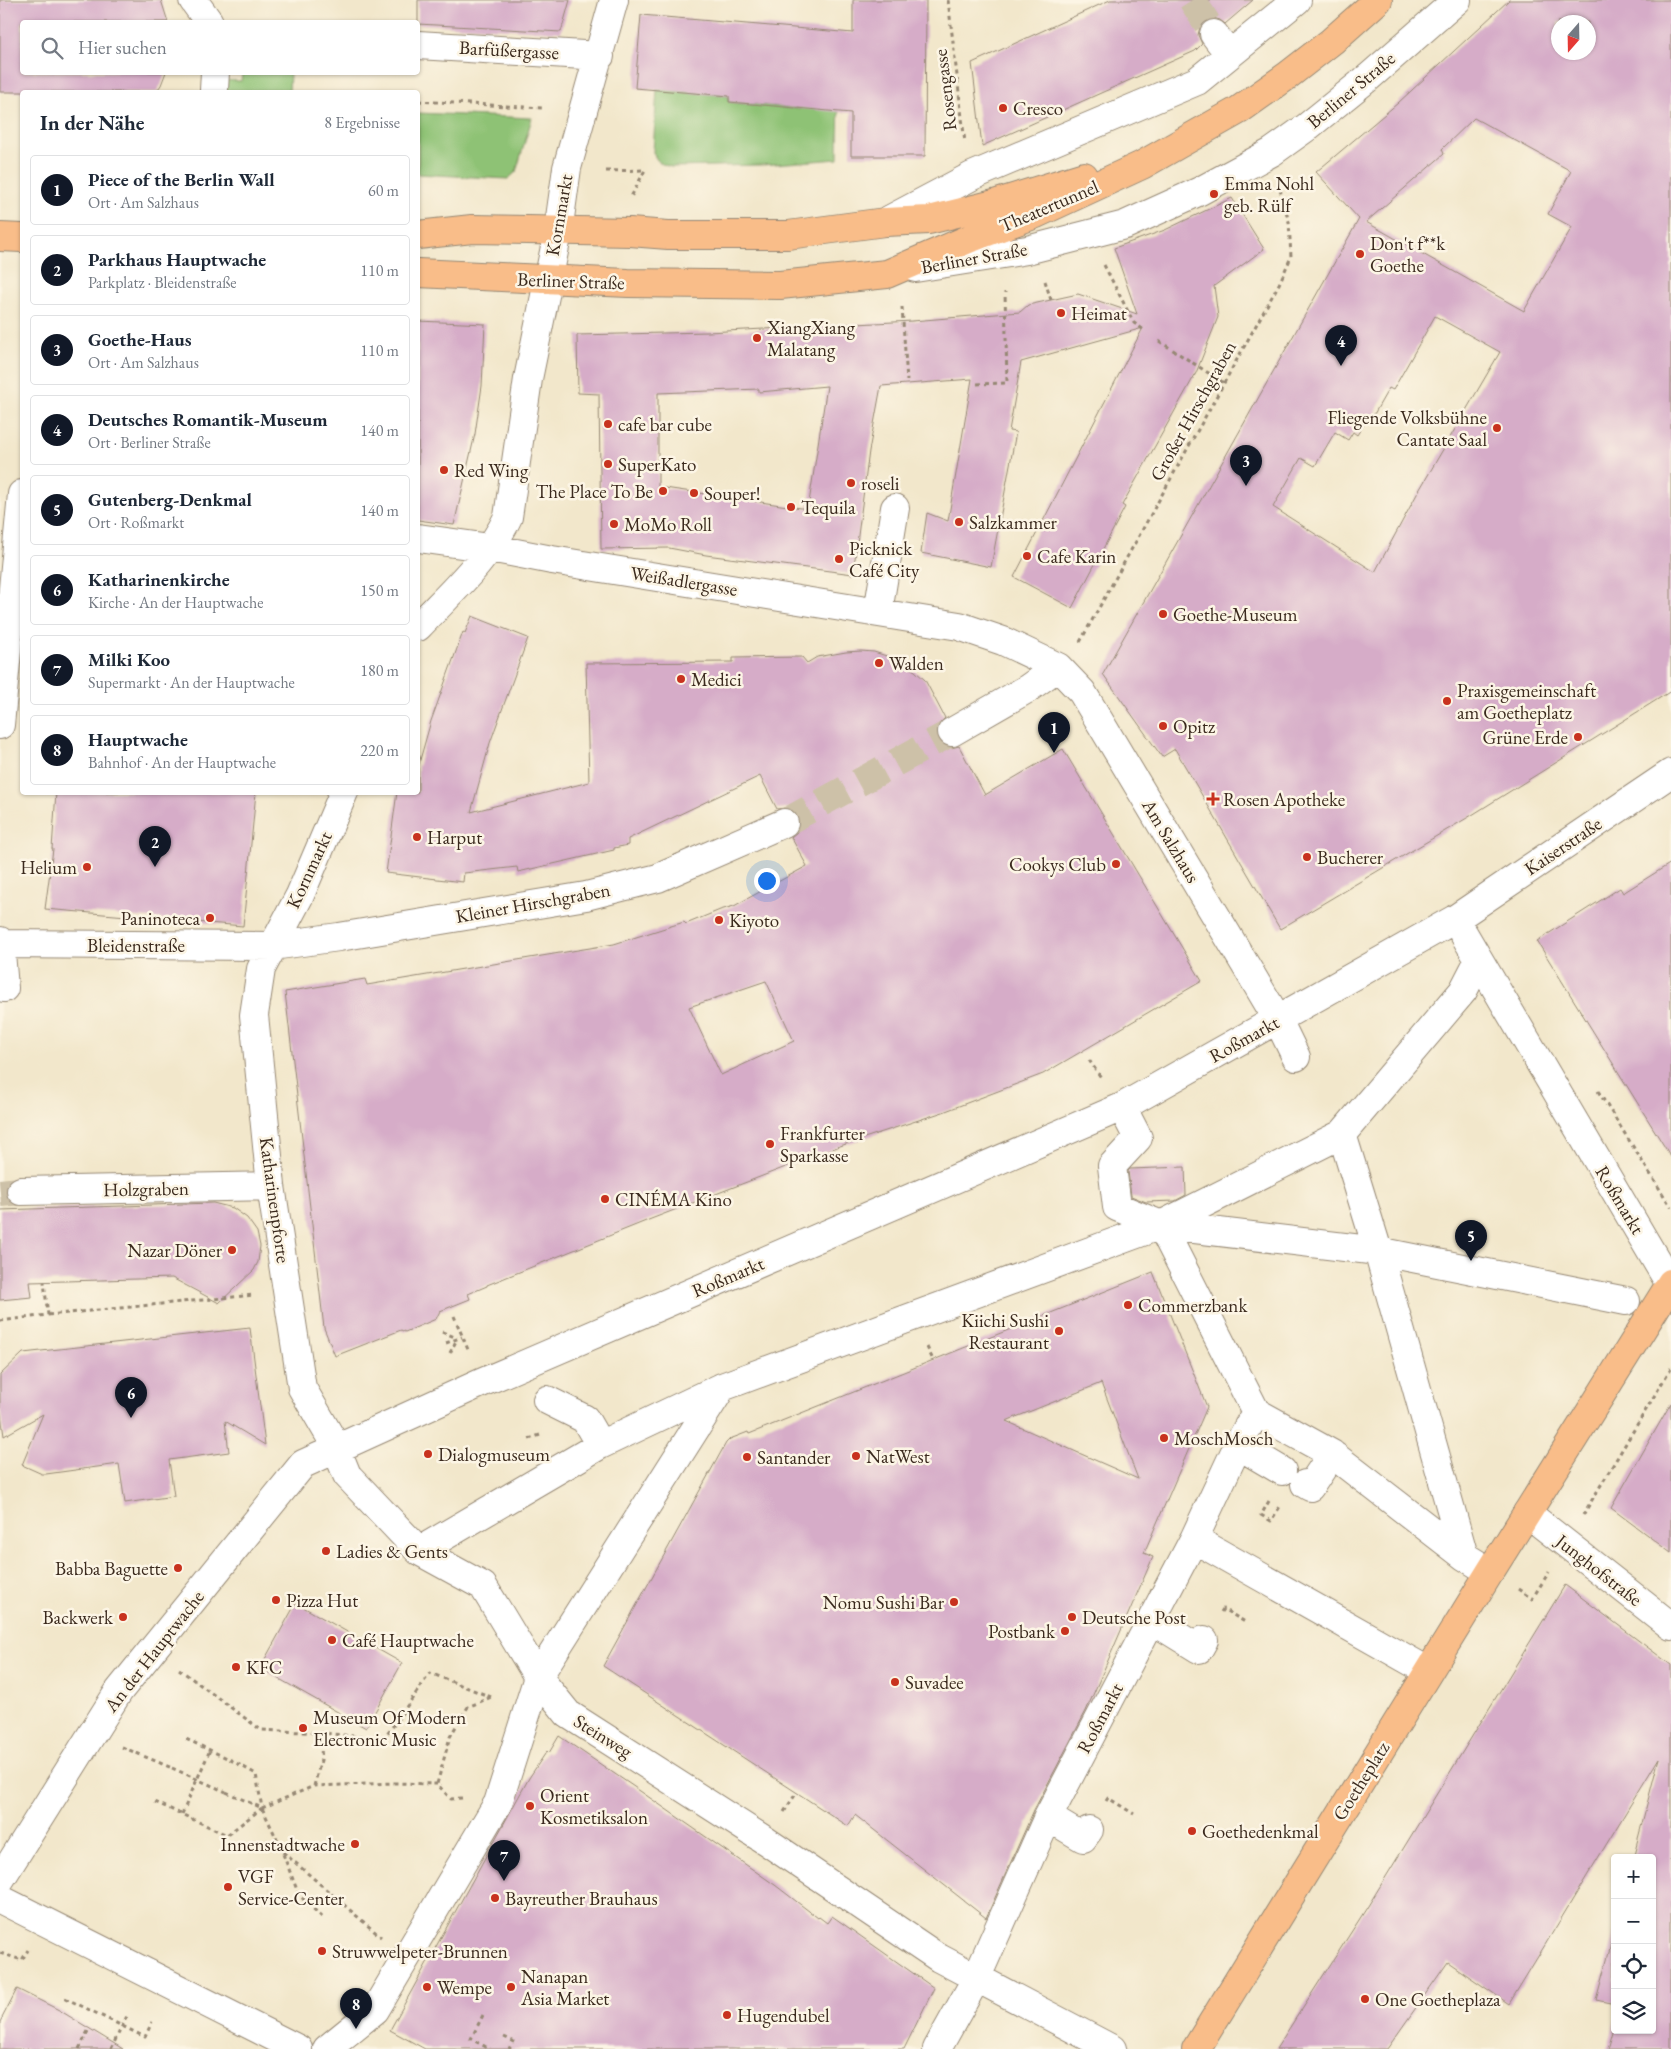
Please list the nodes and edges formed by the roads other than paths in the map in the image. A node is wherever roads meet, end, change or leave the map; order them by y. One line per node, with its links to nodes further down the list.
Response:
1 (193, 0): 6 (street)
2 (614, 0): 8 (street, Kornmarkt)
3 (1297, 0): 10 (street)
4 (1378, 0): 9 (main road, Theatertunnel)
5 (1457, 0): 16 (street, Berliner Straße)
6 (208, 20)
7 (420, 46): 8 (street, Barfüßergasse)
8 (600, 56): 11 (street, Kornmarkt)
9 (1180, 143): 10 (main road, Theatertunnel); 16 (main road, Theatertunnel)
10 (885, 222): 11 (main road)
11 (558, 232): 12 (main road); 17 (street, Kornmarkt)
12 (420, 235)
13 (0, 237): 14 (main road)
14 (20, 238)
15 (420, 274): 17 (main road, Berliner Straße)
16 (887, 274): 17 (main road, Berliner Straße)
17 (547, 280): 21 (street, Kornmarkt)
18 (895, 508): 24 (street)
19 (20, 515): 27 (street)
20 (420, 538): 21 (street)
21 (490, 548): 22 (street, Kornmarkt); 24 (street, Weißadlergasse)
22 (466, 578): 23 (street); 25 (street, Kornmarkt)
23 (420, 597)
24 (878, 612): 26 (street, Weißadlergasse)
25 (420, 625)
26 (1058, 666): 28 (street); 37 (street, Am Salzhaus)
27 (0, 725)
28 (952, 732)
29 (1671, 773): 32 (street, Kaiserstraße)
30 (343, 795): 34 (street, Kornmarkt)
31 (784, 823): 34 (street, Kleiner Hirschgraben)
32 (1455, 919): 35 (street, Roßmarkt); 37 (street, Roßmarkt)
33 (0, 943): 34 (street, Bleidenstraße); 36 (street)
34 (272, 946): 41 (street, Katharinenpforte)
35 (1479, 960): 40 (street); 45 (street, Roßmarkt)
36 (4, 988)
37 (1278, 1020): 38 (street, Am Salzhaus); 39 (street, Roßmarkt)
38 (1296, 1057)
39 (1122, 1108): 43 (street); 52 (street, Roßmarkt)
40 (1342, 1134): 43 (street); 44 (street)
41 (271, 1186): 42 (street, Holzgraben); 52 (street, Katharinenpforte)
42 (21, 1191)
43 (1161, 1225): 44 (street); 47 (street); 49 (street)
44 (1378, 1251): 46 (street); 57 (street)
45 (1671, 1284): 54 (main road, Roßmarkt)
46 (1626, 1301)
47 (722, 1387): 50 (street); 63 (street)
48 (547, 1400): 50 (street)
49 (1256, 1412): 51 (street, Roßmarkt); 53 (street)
50 (600, 1445): 56 (street)
51 (1238, 1445): 53 (street); 55 (street, Roßmarkt)
52 (336, 1448): 56 (street, Steinweg); 66 (street, An der Hauptwache)
53 (1332, 1454): 57 (street)
54 (1527, 1513): 58 (main road, Goetheplatz); 60 (street, Junghofstraße)
55 (1194, 1539): 59 (street, Roßmarkt); 62 (street)
56 (419, 1551): 63 (street, Steinweg)
57 (1464, 1556): 58 (street)
58 (1490, 1572): 62 (main road, Goetheplatz)
59 (1152, 1620): 61 (street); 64 (street, Roßmarkt)
60 (1671, 1626)
61 (1204, 1640)
62 (1428, 1672): 73 (main road, Goetheplatz)
63 (538, 1677): 68 (street, Steinweg); 69 (street)
64 (1048, 1817): 65 (street); 68 (street, Roßmarkt)
65 (1089, 1830)
66 (0, 1880)
67 (0, 1899): 70 (street)
68 (976, 1979): 71 (street, Roßmarkt); 72 (street)
69 (330, 2048)
70 (298, 2049)
71 (937, 2049)
72 (1112, 2049)
73 (1196, 2049)

